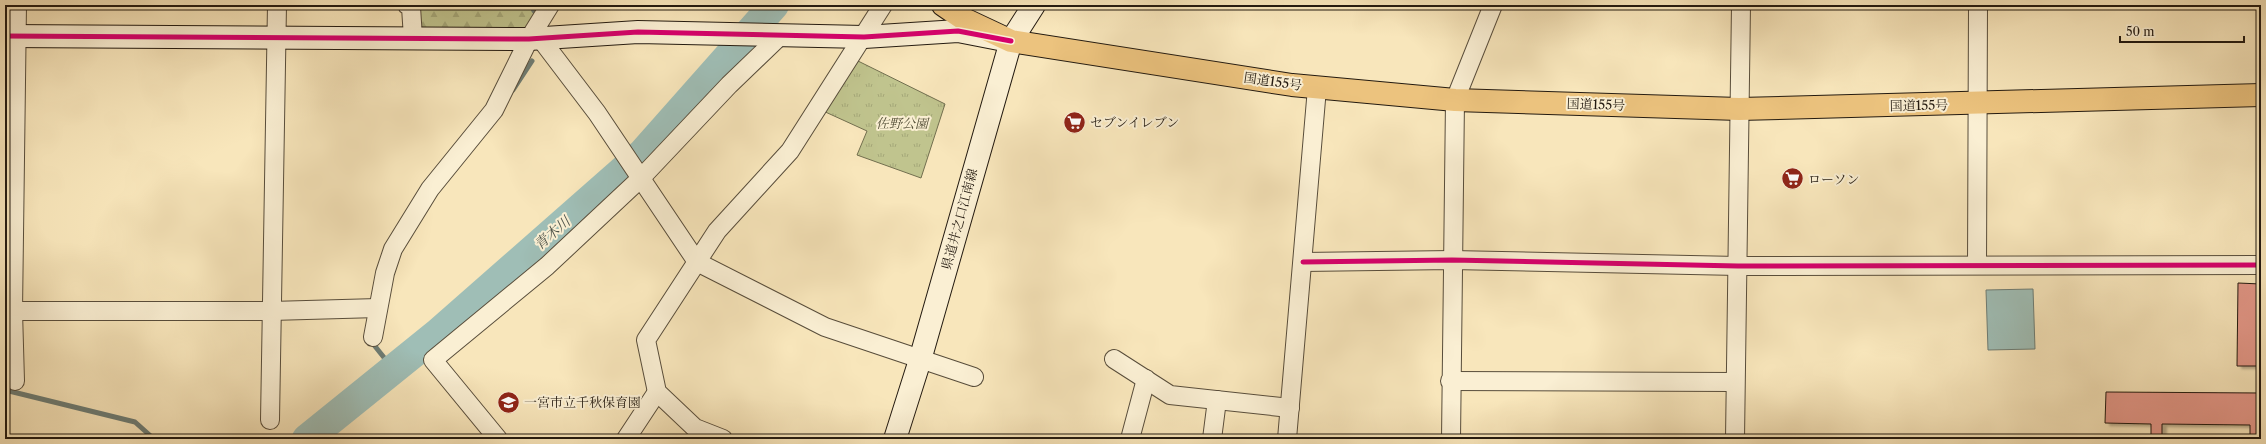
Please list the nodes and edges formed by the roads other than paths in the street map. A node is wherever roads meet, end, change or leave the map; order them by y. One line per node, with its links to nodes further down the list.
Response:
1 (17, 5): 12 (street)
2 (277, 5): 14 (street)
3 (407, 5): 15 (street)
4 (550, 5): 16 (street)
5 (884, 5): 13 (street)
6 (943, 5): 17 (highway, 国道155号)
7 (1034, 5): 17 (street, 県道井之口江南線)
8 (1493, 5): 20 (street)
9 (1740, 5): 22 (street)
10 (1978, 5): 21 (street)
11 (776, 35): 13 (street); 16 (street); 23 (street)
12 (11, 36): 14 (street); 31 (street)
13 (864, 37): 17 (street); 25 (street)
14 (276, 38): 15 (street); 32 (street)
15 (413, 38): 16 (street)
16 (535, 38): 23 (street); 30 (street)
17 (1011, 41): 18 (highway, 国道155号); 34 (street, 県道井之口江南線)
18 (1318, 88): 20 (highway, 国道155号); 26 (street)
19 (2261, 95): 21 (highway, 国道155号)
20 (1455, 100): 22 (highway, 国道155号); 24 (street)
21 (1978, 103): 22 (highway, 国道155号); 29 (street)
22 (1740, 109): 28 (street)
23 (641, 178): 25 (street); 46 (street)
24 (1452, 260): 26 (street); 28 (street); 39 (street)
25 (697, 262): 34 (street); 41 (street)
26 (1303, 262): 43 (street)
27 (2261, 265): 29 (street)
28 (1738, 266): 29 (street); 40 (street)
29 (1977, 266)
30 (378, 308): 32 (street); 33 (street)
31 (9, 311): 32 (street); 38 (street)
32 (270, 311): 44 (street)
33 (373, 337)
34 (920, 360): 36 (street); 49 (street, 県道井之口江南線)
35 (1114, 360): 37 (street)
36 (974, 377)
37 (1146, 379): 42 (street); 50 (street)
38 (15, 381)
39 (1450, 381): 40 (street); 53 (street)
40 (1735, 382): 54 (street)
41 (657, 392): 45 (street); 47 (street)
42 (1217, 400): 43 (street); 51 (street)
43 (1290, 408): 52 (street)
44 (270, 420)
45 (694, 434): 48 (street)
46 (498, 439)
47 (626, 439)
48 (722, 439)
49 (895, 439)
50 (1130, 439)
51 (1212, 439)
52 (1287, 439)
53 (1450, 439)
54 (1735, 439)

